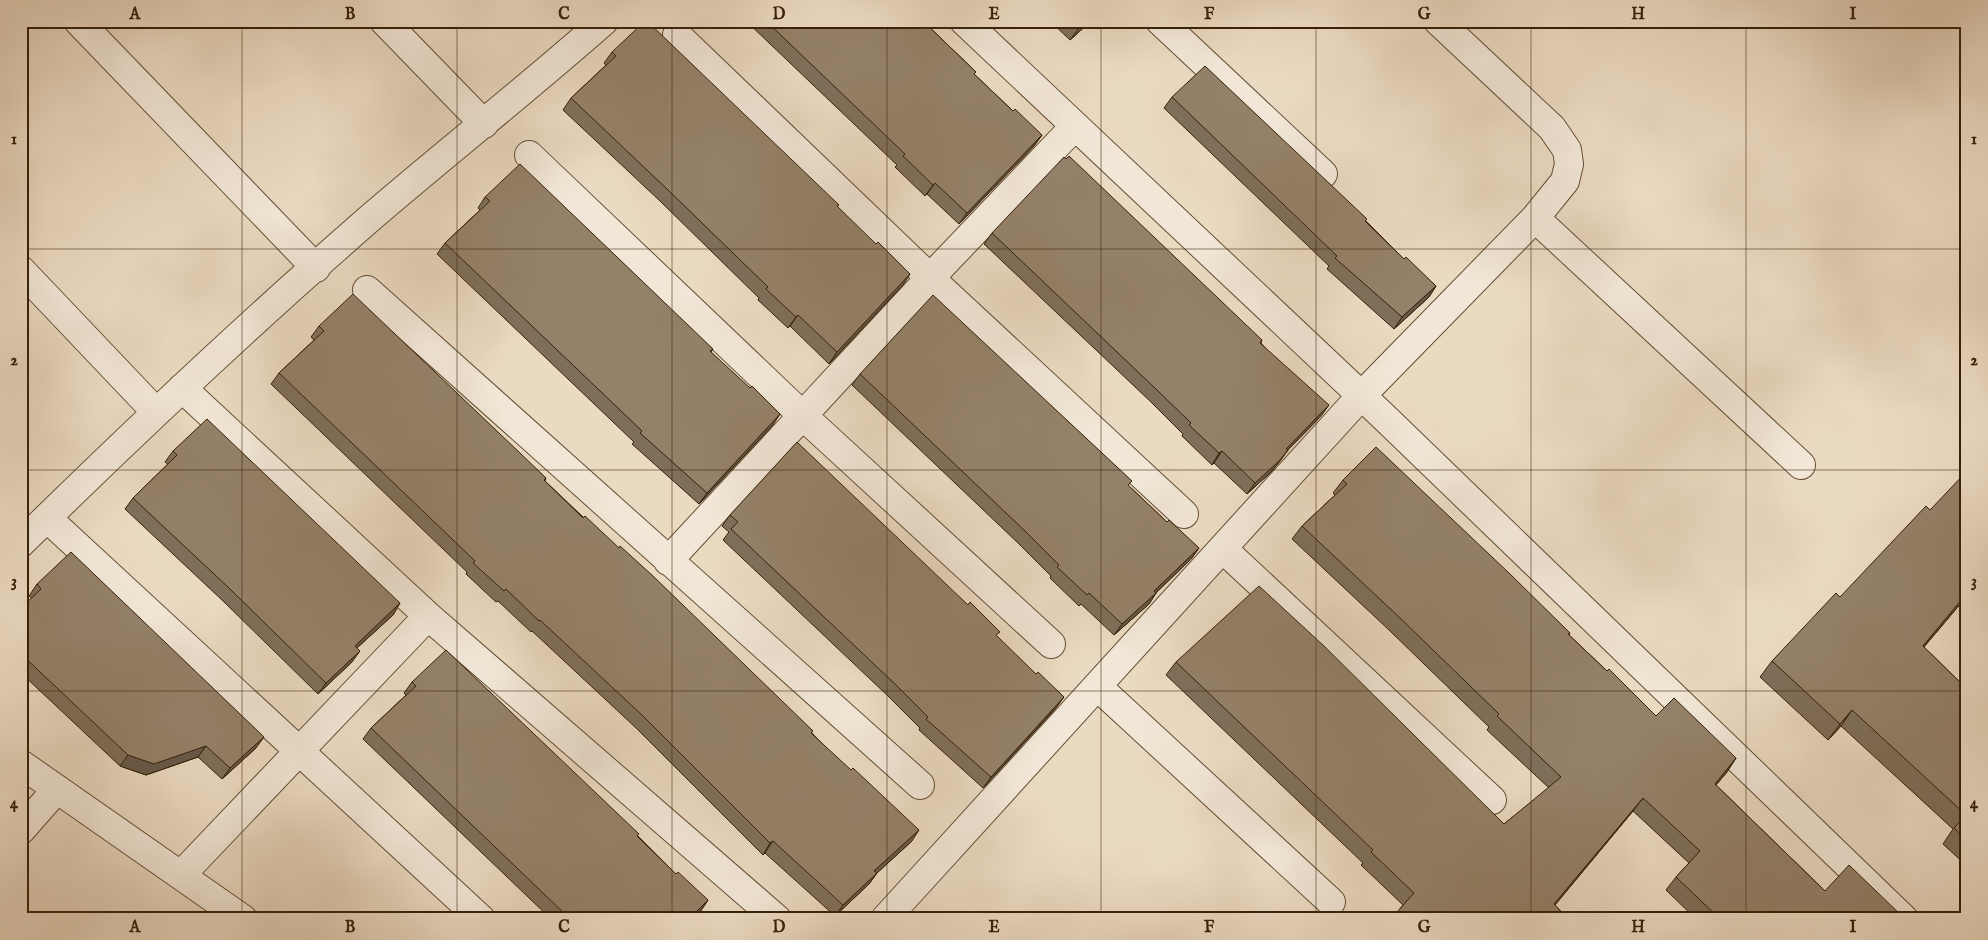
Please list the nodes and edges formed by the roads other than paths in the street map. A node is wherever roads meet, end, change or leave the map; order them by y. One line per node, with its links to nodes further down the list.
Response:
1 (78, 21): 13 (street)
2 (384, 21): 8 (street)
3 (604, 21): 8 (street)
4 (964, 21): 9 (street)
5 (1160, 21): 11 (street)
6 (1438, 21): 12 (street)
7 (677, 35): 15 (street)
8 (484, 124): 13 (street)
9 (1074, 126): 15 (street); 18 (street)
10 (529, 156): 20 (street)
11 (1323, 174)
12 (1535, 218): 18 (street); 21 (street)
13 (316, 268): 17 (street)
14 (21, 270): 19 (street)
15 (930, 278): 20 (street); 22 (street)
16 (367, 290): 26 (street)
17 (182, 388): 19 (street); 27 (street)
18 (1361, 396): 25 (street); 42 (street)
19 (156, 412): 23 (street)
20 (802, 416): 26 (street); 28 (street)
21 (1801, 465)
22 (1184, 514)
23 (47, 518): 24 (street); 30 (street)
24 (21, 543)
25 (1223, 550): 29 (street); 34 (street)
26 (668, 561): 32 (street)
27 (428, 616): 30 (street); 40 (street)
28 (1051, 644)
29 (1097, 686): 37 (street); 41 (street)
30 (299, 750): 36 (street); 39 (street)
31 (21, 764): 33 (street)
32 (920, 785)
33 (57, 789): 35 (street); 36 (street)
34 (1492, 800)
35 (21, 830)
36 (181, 875): 38 (street)
37 (1331, 902)
38 (243, 919)
39 (481, 919)
40 (778, 919)
41 (886, 919)
42 (1904, 919)

